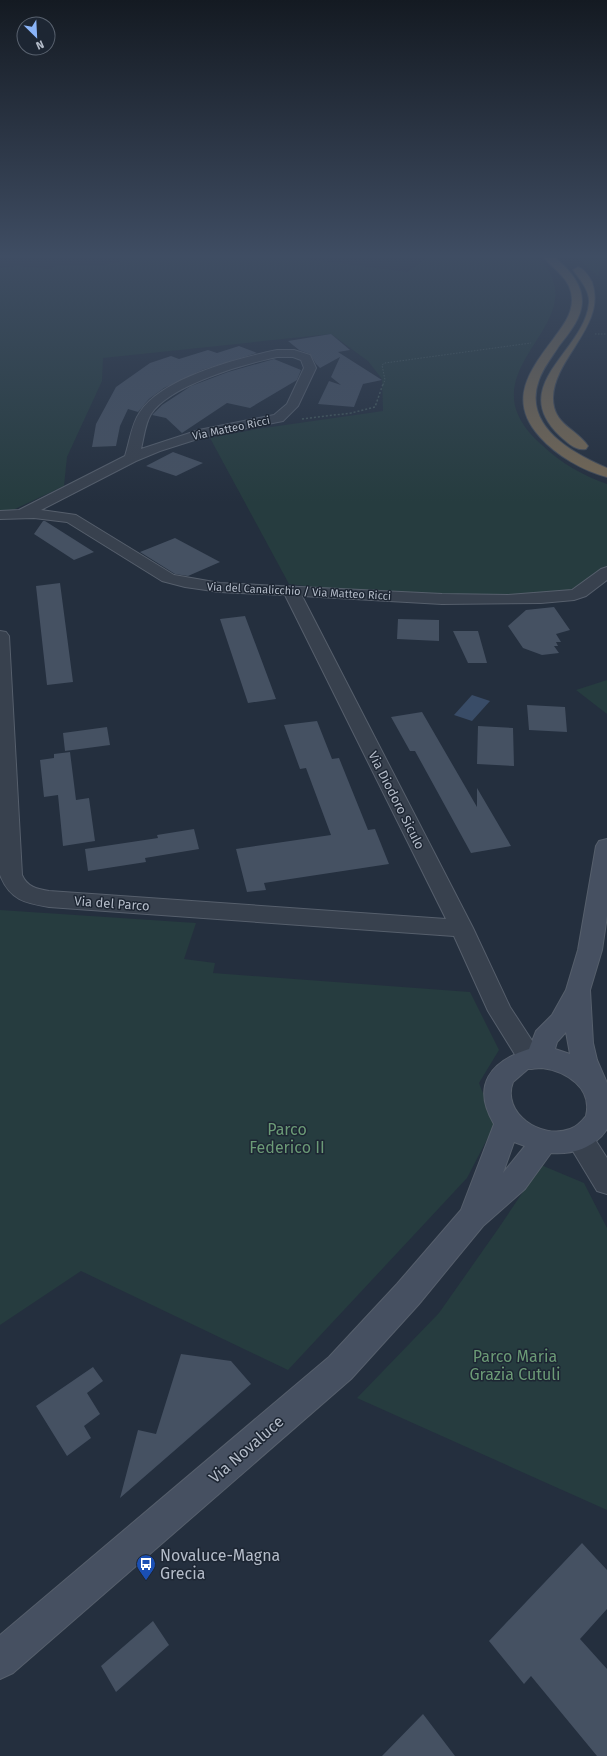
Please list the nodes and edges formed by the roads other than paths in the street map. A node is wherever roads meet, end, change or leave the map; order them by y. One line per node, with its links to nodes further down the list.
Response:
1 (560, 338): 5 (highway)
2 (578, 338): 3 (highway)
3 (600, 457)
4 (131, 458): 4 (street, Via Matteo Ricci); 6 (street, Via Matteo Ricci)
5 (607, 473)
6 (22, 514): 7 (street, Via del Canalicchio / Via Matteo Ricci); 9 (street, Via del Canalicchio / Via Matteo Ricci)
7 (0, 515)
8 (607, 572): 9 (street, Via del Canalicchio / Via Matteo Ricci)
9 (291, 590): 12 (street, Via Diodoro Siculo)
10 (0, 636): 12 (street, Via del Parco)
11 (607, 846): 13 (main road)
12 (462, 928): 14 (street, Via Diodoro Siculo)
13 (578, 990): 15 (main road); 17 (main road)
14 (500, 1011): 15 (street); 16 (street)
15 (536, 1058): 16 (main road); 17 (main road)
16 (506, 1070): 18 (main road)
17 (600, 1092): 19 (main road)
18 (508, 1122): 20 (main road); 22 (main road)
19 (593, 1129): 20 (main road); 21 (street)
20 (544, 1142): 22 (main road)
21 (607, 1182)
22 (472, 1217): 23 (main road, Via Novaluce)
23 (0, 1660)

